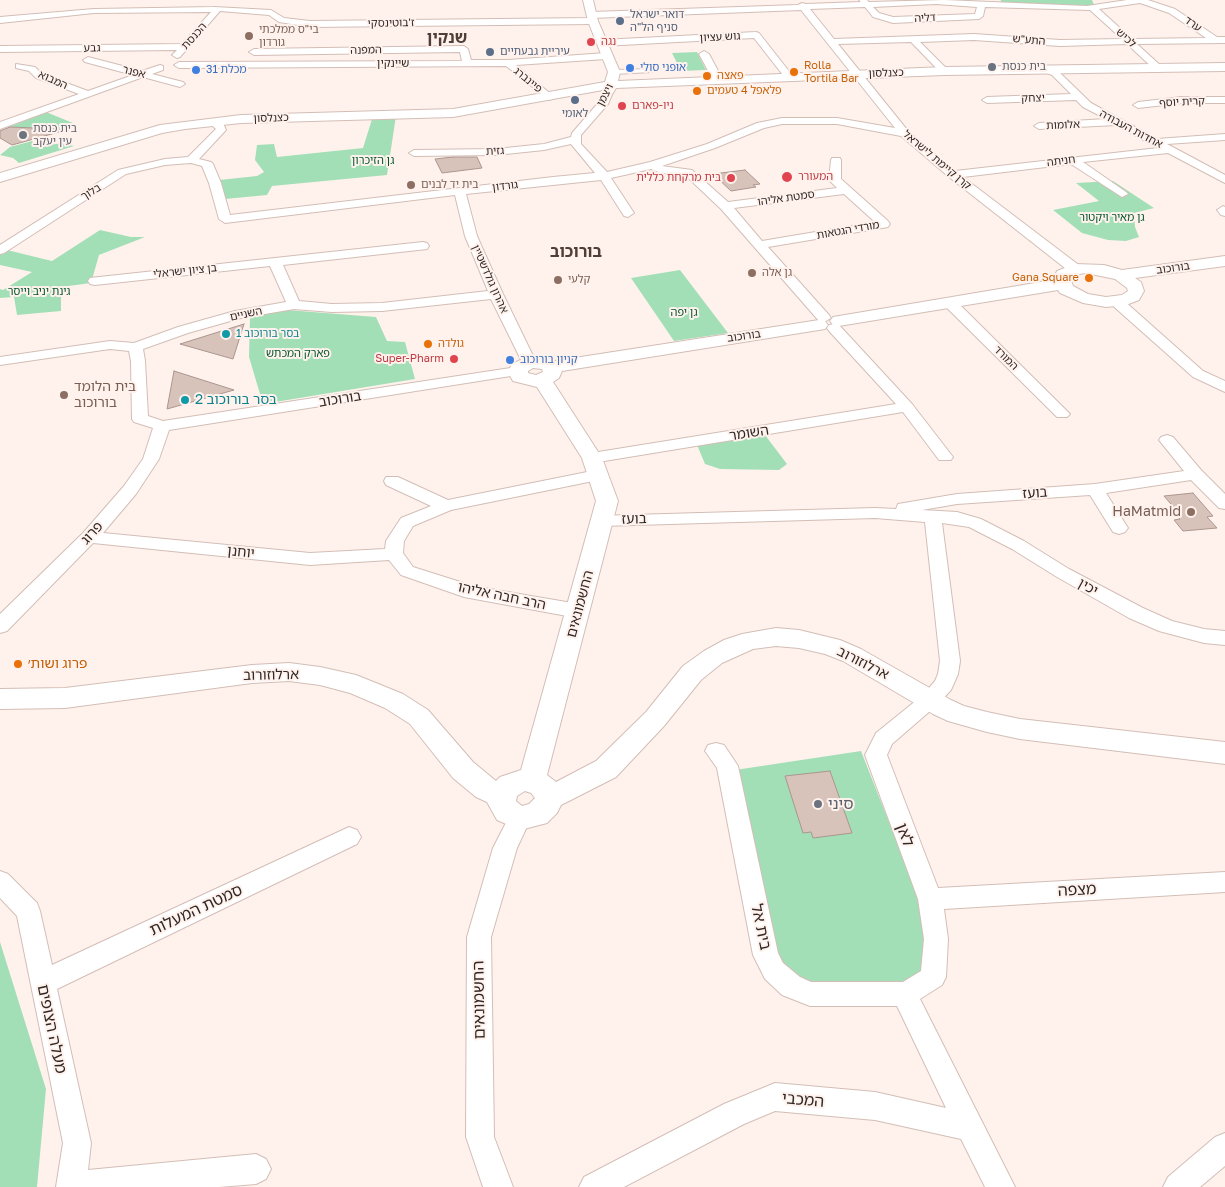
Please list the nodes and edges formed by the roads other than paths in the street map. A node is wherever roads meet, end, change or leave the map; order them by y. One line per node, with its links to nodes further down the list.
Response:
1 (588, 0): 8 (street, ויצמן)
2 (1143, 0): 5 (street); 11 (street, ערד)
3 (865, 2): 4 (street); 4 (street, דליה); 6 (street)
4 (982, 4): 5 (street)
5 (1097, 5): 14 (street, לכיש)
6 (802, 6): 8 (street); 13 (street, קרן קיימת לישראל)
7 (219, 7): 8 (street, ז'בוטינסקי); 9 (street, ז'בוטינסקי); 16 (street, הכנסת)
8 (592, 18): 15 (street, ויצמן)
9 (0, 20)
10 (913, 39): 13 (street, התע"ש); 14 (street, התע"ש); 30 (street)
11 (1215, 40): 12 (street, התע"ש); 14 (street, התע"ש)
12 (1225, 40)
13 (834, 42): 35 (street, קרן קיימת לישראל)
14 (1130, 42): 27 (street, לכיש)
15 (602, 43): 21 (street, ויצמן); 36 (street, גוש עציון)
16 (183, 47): 17 (street, גבע); 25 (street, הכנסת)
17 (0, 49)
18 (254, 52): 23 (street, המפנה)
19 (704, 54): 37 (street)
20 (592, 57): 21 (street); 24 (street, שיינקין)
21 (608, 58): 32 (street, ויצמן)
22 (88, 60): 34 (street, אפנר)
23 (466, 63): 24 (street, שיינקין); 25 (street, שיינקין)
24 (508, 63): 42 (street, פיינברג)
25 (175, 64): 34 (street)
26 (19, 66): 41 (street, המבוא)
27 (1158, 68): 28 (street, כצנלסון); 31 (street, כצנלסון)
28 (1225, 69): 33 (street, כצנלסון)
29 (650, 70): 32 (street)
30 (944, 71): 31 (street, כצנלסון); 35 (street, כצנלסון)
31 (1050, 71): 33 (street, כצנלסון); 35 (street, כצנלסון); 38 (street, אחדות העבודה)
32 (614, 72): 40 (street, ויצמן)
33 (1078, 73): 38 (street)
34 (141, 74): 39 (street, אפנר); 41 (street)
35 (860, 76): 36 (street, כצנלסון); 40 (street, כצנלסון); 51 (street, קרן קיימת לישראל)
36 (789, 77): 37 (street, כצנלסון)
37 (718, 80): 40 (street, כצנלסון)
38 (1064, 82): 43 (street, אחדות העבודה)
39 (180, 84)
40 (610, 87): 42 (street, כצנלסון); 53 (street, ויצמן)
41 (87, 94): 48 (street)
42 (549, 96): 49 (street, כצנלסון)
43 (1078, 97): 44 (street, יצחק); 47 (street, אחדות העבודה)
44 (987, 100)
45 (1225, 100): 46 (street, קרית יוסף)
46 (1138, 105)
47 (1117, 122): 50 (street, אלומות); 54 (street, אחדות העבודה)
48 (0, 126)
49 (217, 126): 57 (street); 63 (street)
50 (1039, 126)
51 (904, 133): 60 (street, גורדון); 61 (street, קרן קיימת לישראל)
52 (1225, 137): 54 (street)
53 (576, 140): 56 (street, גזית); 62 (street)
54 (1155, 142): 55 (street, אחדות העבודה)
55 (1169, 150): 59 (street, חניתה); 64 (street, אחדות העבודה)
56 (414, 153)
57 (191, 160): 66 (street, גורדון); 72 (street, בלוך)
58 (836, 160): 65 (street, מורדי הגטאות)
59 (1073, 160): 61 (street, חניתה); 67 (street)
60 (653, 165): 62 (street, גורדון); 68 (street)
61 (953, 175): 75 (street, קרן קיימת לישראל)
62 (604, 176): 66 (street, גורדון); 69 (street)
63 (0, 178)
64 (1225, 180)
65 (846, 190): 68 (street, סמטת אליהו); 70 (street, מורדי הגטאות)
66 (460, 192): 79 (street, אהרון גולדשטיין)
67 (1122, 194)
68 (725, 206): 70 (street)
69 (628, 213)
70 (758, 245): 83 (street)
71 (423, 246): 73 (street, בן ציון ישראלי)
72 (0, 250)
73 (275, 262): 77 (street, בן ציון ישראלי); 82 (street)
74 (1225, 262): 76 (street, בורוכוב)
75 (1075, 269): 76 (street); 78 (street)
76 (1121, 275): 81 (street)
77 (95, 281)
78 (1062, 284): 80 (street, בורוכוב); 81 (street)
79 (496, 294): 82 (street, השניים); 86 (street, אהרון גולדשטיין)
80 (950, 302): 83 (street, בורוכוב); 90 (street, המורד)
81 (1117, 302): 88 (street)
82 (294, 305): 84 (street, השניים)
83 (829, 323): 87 (street, בורוכוב); 89 (street)
84 (135, 347): 85 (street, השניים); 91 (street)
85 (0, 361)
86 (523, 366): 87 (street); 91 (street, בורוכוב)
87 (547, 373): 94 (street)
88 (1225, 387)
89 (907, 407): 93 (street); 94 (street, השומר)
90 (1062, 414)
91 (162, 426): 106 (street, פרוג)
92 (1167, 440): 95 (street)
93 (945, 457)
94 (594, 467): 100 (street); 104 (street, החשמונאים)
95 (1195, 474): 97 (street, בועז); 99 (street)
96 (392, 481): 100 (street)
97 (1095, 489): 98 (street, בועז); 105 (street)
98 (957, 499): 101 (street, בועז); 103 (street)
99 (1225, 504)
100 (446, 506): 107 (street)
101 (875, 513): 102 (street, בועז); 104 (street, בועז)
102 (933, 518): 103 (street); 112 (street, לאן)
103 (957, 518): 110 (street, יכין)
104 (602, 520): 108 (street, החשמונאים)
105 (1120, 528)
106 (89, 537): 107 (street, יוחנן); 109 (street, פרוג)
107 (394, 554): 108 (street, הרב חבה אליהו)
108 (578, 611): 115 (street, החשמונאים)
109 (0, 626)
110 (1225, 638)
111 (0, 699): 116 (street, ארלוזורוב)
112 (930, 700): 114 (street, ארלוזורוב); 115 (street, ארלוזורוב); 121 (street, לאן)
113 (716, 752): 123 (street, בית אל)
114 (1225, 754)
115 (541, 789): 116 (street); 117 (street)
116 (502, 796): 117 (street)
117 (520, 818): 128 (street, החשמונאים)
118 (349, 836): 122 (street, סמטת המעלות)
119 (0, 881): 122 (street, מעלה הצופים)
120 (1225, 882): 121 (street, מצפה)
121 (930, 899): 123 (street, לאן)
122 (42, 983): 127 (street, מעלה הצופים)
123 (904, 994): 124 (street)
124 (970, 1127): 129 (street, המכבי); 130 (street)
125 (1225, 1147): 131 (street)
126 (256, 1169): 127 (street)
127 (71, 1186)
128 (498, 1187)
129 (594, 1187)
130 (1000, 1187)
131 (1178, 1187)

